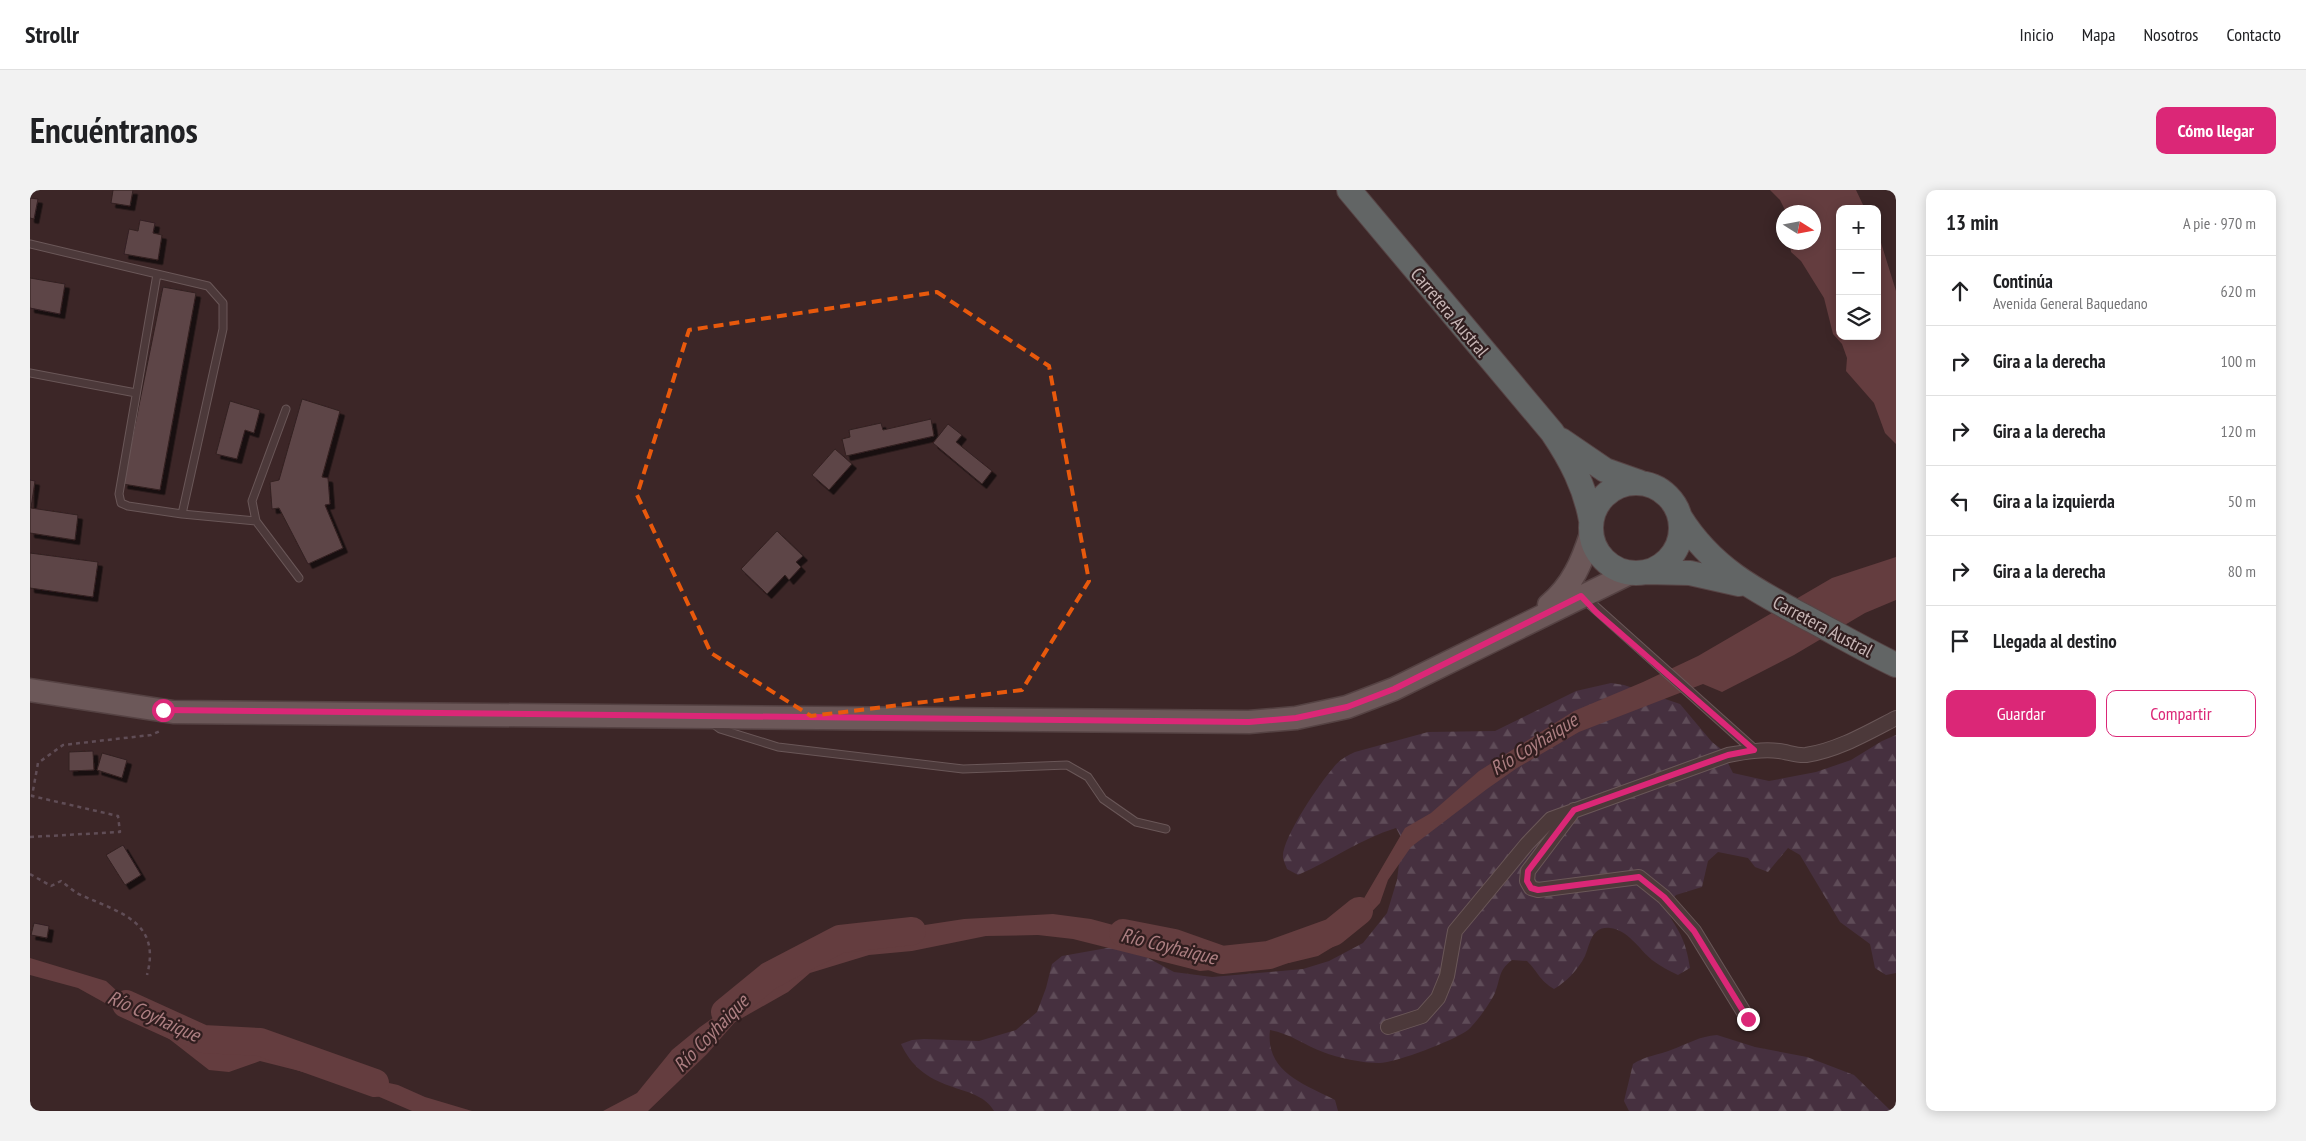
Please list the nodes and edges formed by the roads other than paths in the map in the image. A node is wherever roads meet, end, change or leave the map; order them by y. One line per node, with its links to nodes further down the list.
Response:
1 (1349, 190): 7 (highway, Carretera Austral)
2 (30, 244): 3 (lane)
3 (157, 274): 5 (lane); 9 (lane)
4 (30, 373): 5 (lane)
5 (136, 393): 9 (lane)
6 (286, 409): 11 (lane)
7 (1552, 432): 8 (highway, Carretera Austral); 12 (highway, Carretera Austral)
8 (1640, 483): 10 (highway); 12 (highway)
9 (182, 514): 11 (lane)
10 (1680, 517): 13 (highway); 15 (highway, Carretera Austral)
11 (256, 521): 14 (lane)
12 (1591, 527): 13 (highway); 17 (main road)
13 (1637, 573): 15 (highway, Carretera Austral); 16 (main road)
14 (299, 578)
15 (1750, 587): 18 (highway, Carretera Austral)
16 (1581, 596): 17 (main road); 22 (street)
17 (1531, 620): 20 (main road)
18 (1887, 661)
19 (30, 690): 20 (main road)
20 (703, 717): 24 (lane)
21 (1896, 718): 22 (street)
22 (1754, 750): 23 (street)
23 (1574, 810): 25 (street); 26 (street)
24 (1166, 829)
25 (1748, 1019)
26 (1388, 1027)

